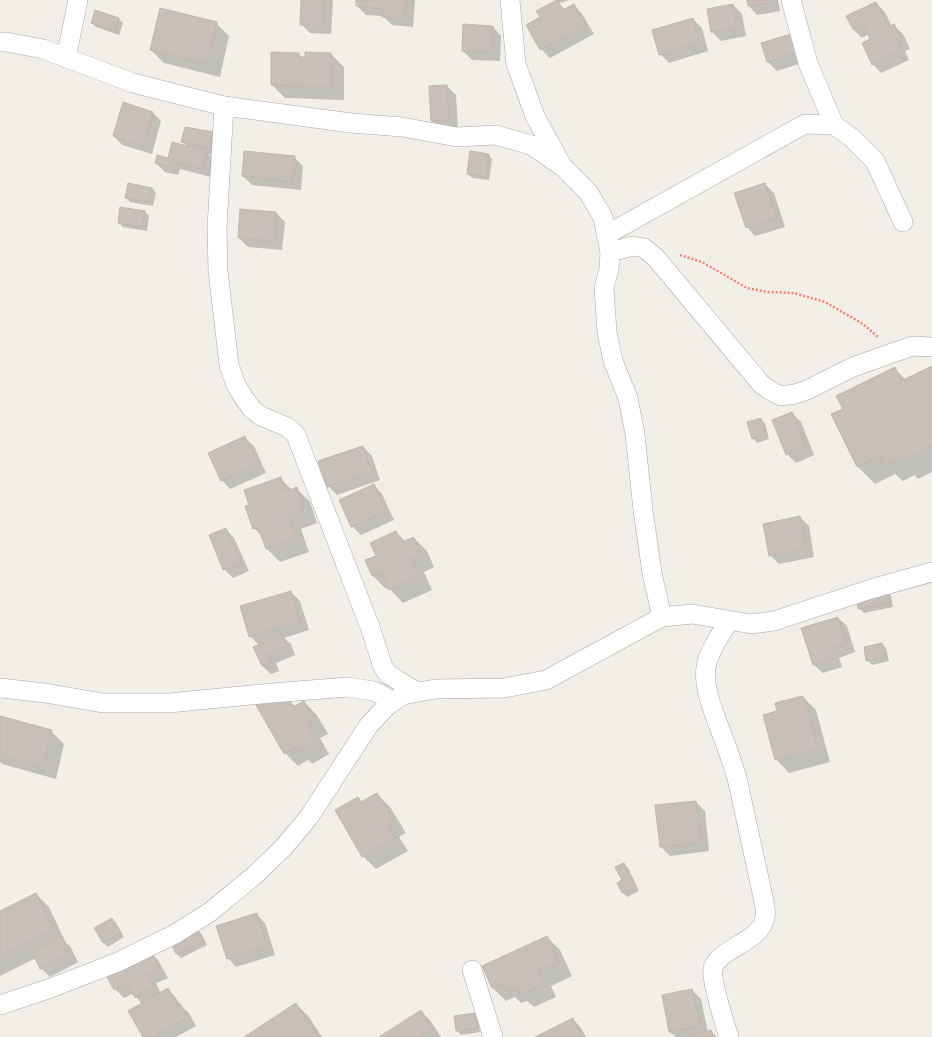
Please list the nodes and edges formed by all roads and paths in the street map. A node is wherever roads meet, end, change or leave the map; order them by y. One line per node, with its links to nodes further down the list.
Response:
1 (78, 0): 5 (street)
2 (510, 0): 8 (street)
3 (791, 0): 7 (street)
4 (0, 42): 5 (street)
5 (66, 58): 6 (street)
6 (224, 106): 8 (street); 18 (street)
7 (834, 125): 9 (street); 10 (street)
8 (563, 167): 10 (street)
9 (903, 222)
10 (608, 243): 11 (street); 15 (street)
11 (656, 258): 13 (path); 13 (street)
12 (932, 347): 13 (street)
13 (895, 352)
14 (932, 572): 16 (street)
15 (662, 617): 16 (street); 18 (street)
16 (729, 621): 23 (street)
17 (0, 688): 19 (street)
18 (417, 692): 19 (street)
19 (393, 702): 21 (street)
20 (472, 970): 22 (street)
21 (0, 1005)
22 (493, 1037)
23 (729, 1037)

